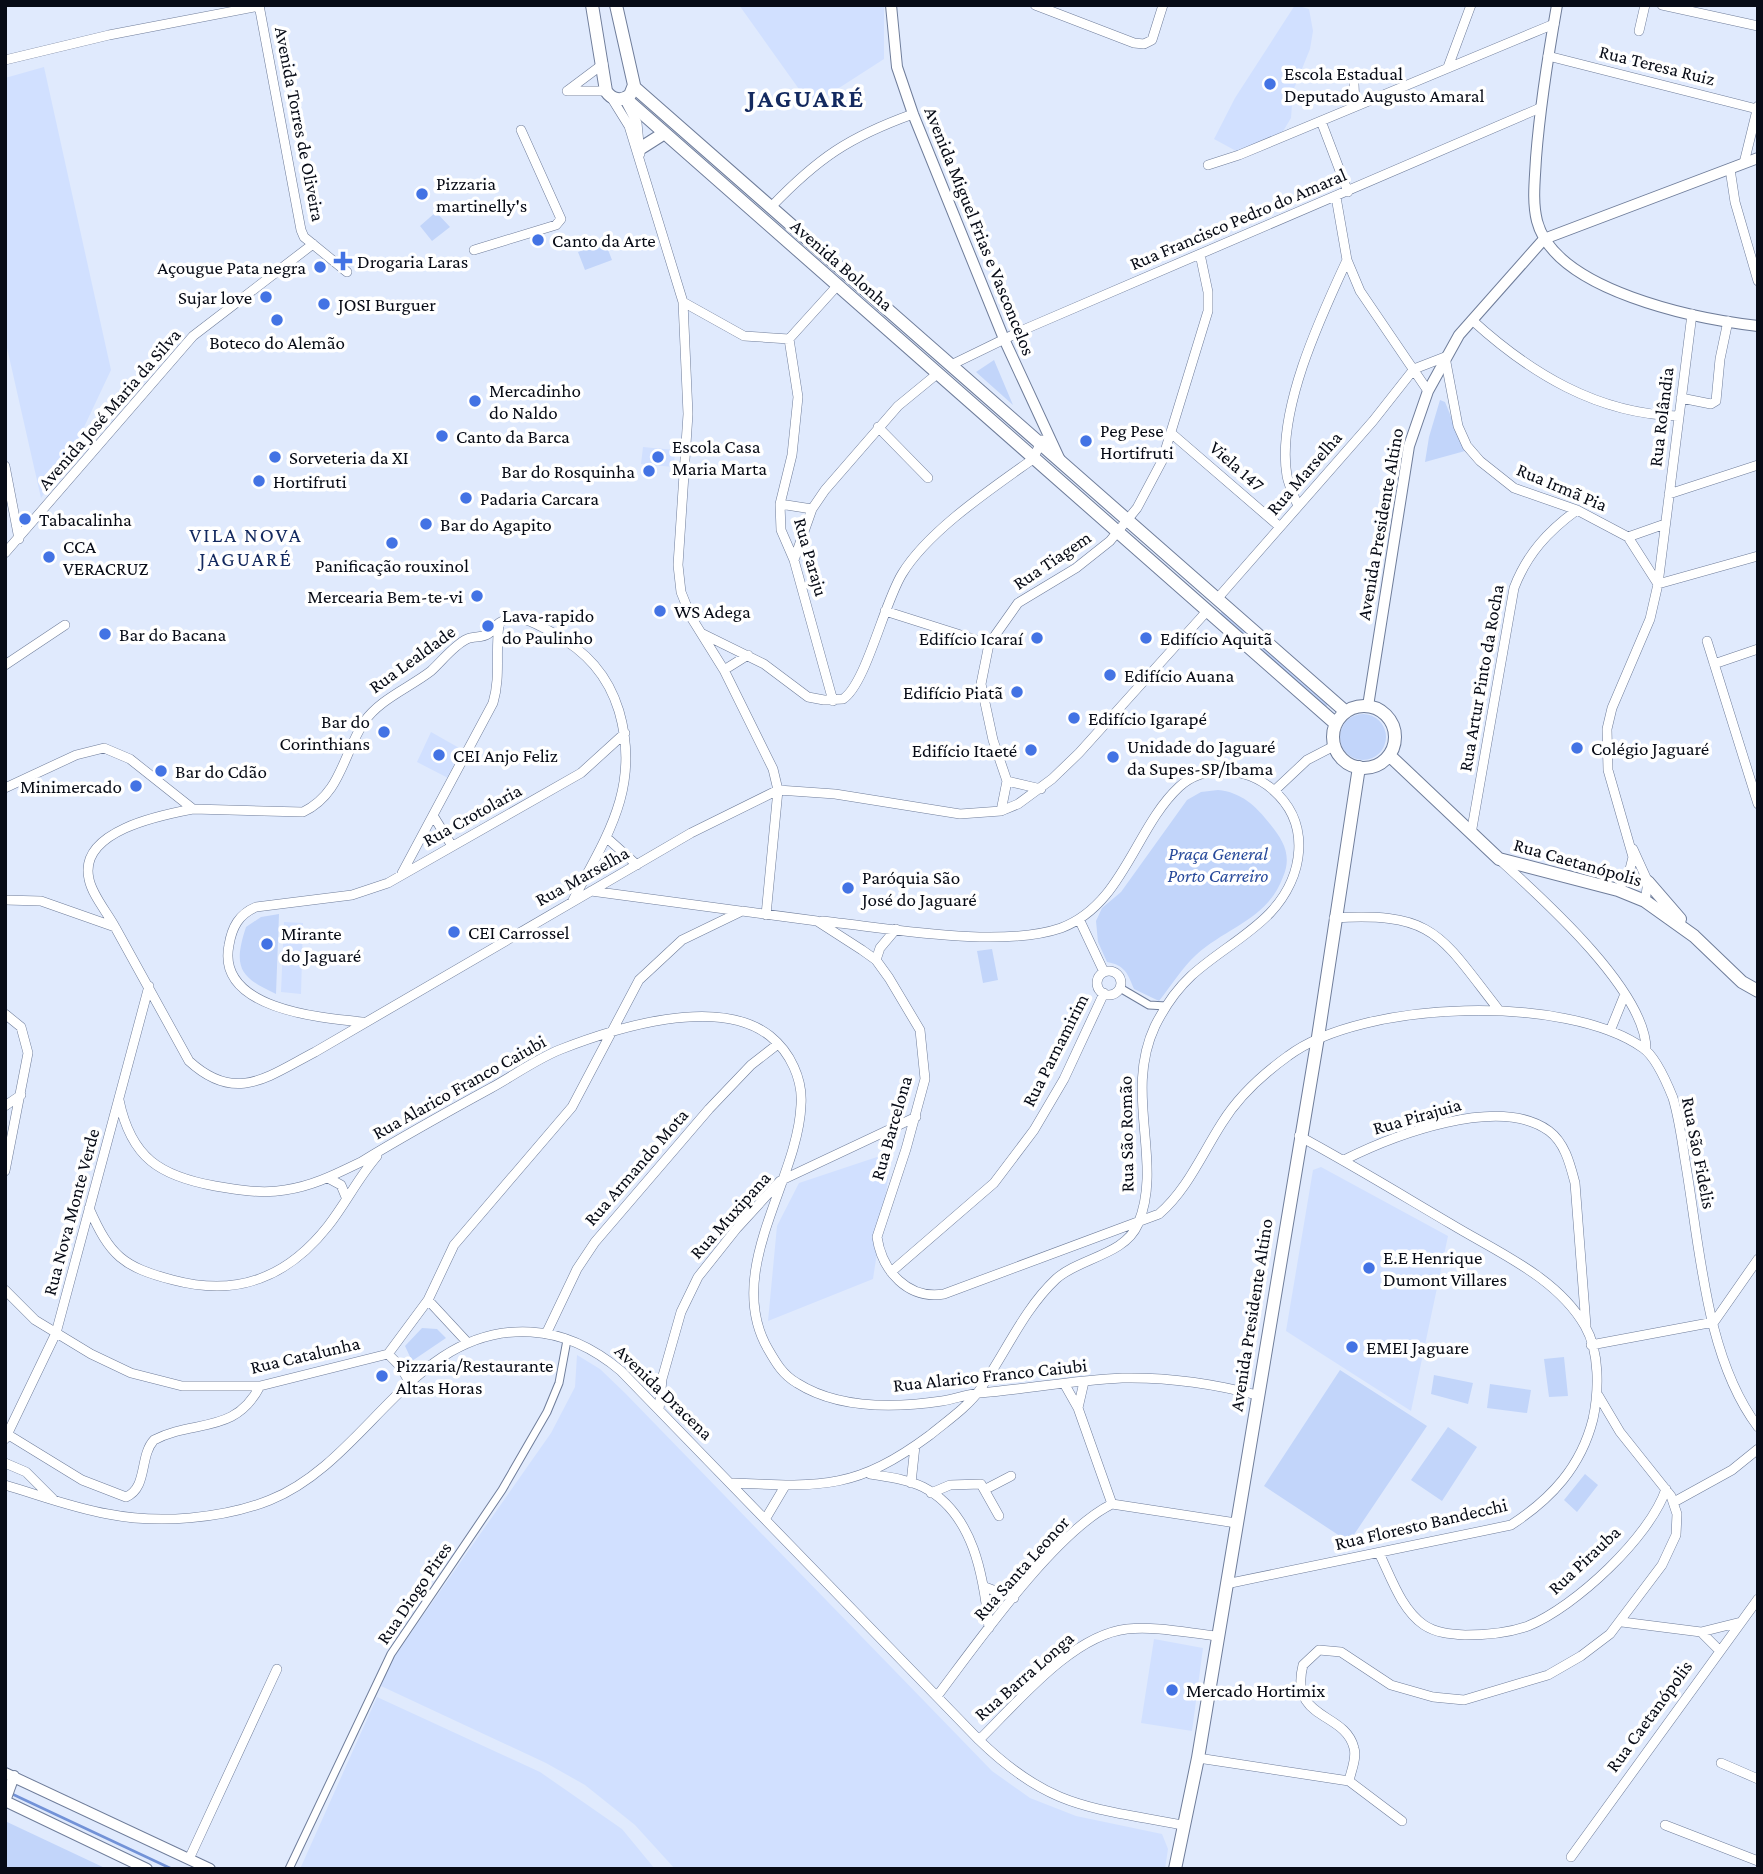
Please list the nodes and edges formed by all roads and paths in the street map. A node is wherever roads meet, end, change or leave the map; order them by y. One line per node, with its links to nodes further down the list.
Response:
1 (592, 5): 16 (main road)
2 (616, 5): 18 (main road)
3 (891, 5): 25 (street, Avenida Miguel Frias e Vasconcelos)
4 (1035, 5): 5 (street)
5 (1163, 5)
6 (1471, 5): 17 (street)
7 (1557, 5): 11 (street)
8 (1645, 5): 13 (street)
9 (1662, 5): 12 (street)
10 (259, 6): 15 (street); 39 (street, Avenida Torres de Oliveira)
11 (1554, 24): 14 (street); 17 (street)
12 (1758, 26)
13 (1639, 31)
14 (1548, 56): 23 (street, Rua Teresa Ruiz); 24 (street)
15 (5, 60)
16 (603, 64): 20 (main road); 20 (street)
17 (1448, 67): 22 (street)
18 (632, 81): 20 (main road); 21 (main road); 37 (main road, Avenida Bolonha)
19 (1354, 85): 22 (street)
20 (607, 89): 21 (main road); 31 (street)
21 (625, 99): 28 (main road, Avenida Bolonha); 29 (street)
22 (1355, 106): 26 (street)
23 (1757, 107): 32 (street)
24 (1540, 108): 35 (street, Rua Francisco Pedro do Amaral); 38 (street)
25 (913, 114): 37 (street); 53 (street, Avenida Miguel Frias e Vasconcelos)
26 (1321, 121): 33 (street); 35 (street)
27 (521, 130): 40 (street)
28 (663, 134): 29 (main road); 46 (main road, Avenida Bolonha)
29 (641, 148): 31 (street)
30 (1758, 158): 32 (street, Avenida Presidente Altino)
31 (640, 162): 47 (street)
32 (1744, 163): 34 (street, Avenida Presidente Altino)
33 (1208, 165)
34 (1730, 169): 38 (street, Avenida Presidente Altino); 42 (street)
35 (1348, 192): 36 (street, Rua Francisco Pedro do Amaral)
36 (1336, 197): 41 (street, Rua Francisco Pedro do Amaral); 43 (street)
37 (771, 207): 55 (main road, Avenida Bolonha)
38 (1544, 239): 48 (street); 49 (street, Avenida Presidente Altino)
39 (313, 244): 44 (street); 78 (street, Avenida José Maria da Silva)
40 (474, 250)
41 (1200, 254): 53 (street, Rua Francisco Pedro do Amaral); 62 (street, Rua Tiagem)
42 (1754, 259): 45 (street)
43 (1346, 260): 56 (street); 70 (street)
44 (348, 272)
45 (1758, 281)
46 (837, 286): 52 (street); 57 (main road, Avenida Bolonha)
47 (683, 302): 52 (street); 88 (street)
48 (1692, 314): 50 (street); 59 (street, Rua Rolândia)
49 (1472, 320): 54 (street, Avenida Presidente Altino); 60 (street)
50 (1728, 321): 51 (street); 59 (street)
51 (1758, 326)
52 (789, 339): 69 (street, Rua Paraju)
53 (1004, 339): 55 (street, Rua Francisco Pedro do Amaral); 63 (street, Avenida Miguel Frias e Vasconcelos)
54 (1445, 357): 56 (street); 58 (street, Avenida Presidente Altino); 72 (street, Rua Irmã Pia)
55 (951, 365): 63 (main road, Avenida Bolonha)
56 (1414, 369): 58 (street); 70 (street, Rua Marselha)
57 (937, 374): 61 (street); 64 (main road, Avenida Bolonha)
58 (1428, 391): 97 (street, Avenida Presidente Altino)
59 (1681, 398): 60 (street, Rua Rolândia)
60 (1678, 416): 68 (street, Rua Rolândia)
61 (878, 427): 67 (street); 71 (street)
62 (1171, 433): 73 (street, Rua Tiagem); 75 (street, Viela 147)
63 (1043, 438): 64 (street); 73 (main road, Avenida Bolonha)
64 (1033, 458): 76 (main road, Avenida Bolonha); 84 (street)
65 (1758, 465): 68 (street)
66 (5, 466): 78 (street)
67 (928, 478)
68 (1669, 494): 74 (street, Rua Rolândia)
69 (780, 504): 71 (street); 81 (street, Rua Paraju)
70 (1298, 506): 75 (street, Rua Marselha)
71 (812, 509): 81 (street)
72 (1577, 510): 77 (street, Rua Irmã Pia); 113 (street, Rua Artur Pinto da Rocha)
73 (1127, 520): 76 (street, Rua Tiagem); 83 (main road, Avenida Bolonha)
74 (1665, 524): 77 (street); 82 (street, Rua Rolândia)
75 (1280, 527): 83 (street, Rua Marselha)
76 (1118, 533): 85 (main road, Avenida Bolonha); 90 (street, Rua Tiagem)
77 (1628, 537): 82 (street, Rua Irmã Pia)
78 (19, 539): 79 (street, Avenida José Maria da Silva)
79 (5, 553)
80 (1758, 556): 82 (street)
81 (794, 560): 96 (street, Rua Paraju)
82 (1658, 584): 115 (street)
83 (1217, 599): 98 (main road, Avenida Bolonha)
84 (885, 611): 90 (street); 96 (street)
85 (1206, 611): 99 (main road, Avenida Bolonha); 106 (street)
86 (499, 622): 100 (street, Rua Lealdade); 110 (street, Rua Lealdade); 112 (street)
87 (65, 625): 94 (street)
88 (703, 634): 92 (street); 95 (street)
89 (1707, 641): 93 (street)
90 (989, 644): 104 (street, Rua Tiagem)
91 (1758, 649): 93 (street)
92 (748, 655): 95 (street); 96 (street)
93 (1714, 664): 109 (street)
94 (5, 665)
95 (724, 670): 107 (street)
96 (833, 701)
97 (1368, 706): 98 (main road); 102 (main road)
98 (1346, 712): 99 (main road)
99 (1336, 724): 101 (main road)
100 (625, 733): 114 (street, Rua Lealdade); 116 (street, Rua Crotolaria)
101 (1334, 746): 103 (main road); 108 (street)
102 (1389, 755): 103 (main road); 113 (main road)
103 (1359, 767): 128 (main road, Avenida Presidente Altino)
104 (1007, 780): 106 (street); 111 (street, Rua Tiagem)
105 (5, 788): 110 (street)
106 (1041, 789): 111 (street)
107 (778, 790): 111 (street); 118 (street, Rua Marselha); 127 (street)
108 (1274, 791): 129 (street); 143 (street, Rua São Romão)
109 (1758, 804)
110 (193, 809): 131 (street, Rua Lealdade)
111 (1001, 811)
112 (434, 817): 116 (street); 119 (street)
113 (1471, 834): 117 (main road)
114 (607, 838): 118 (street); 124 (street, Rua Lealdade)
115 (1631, 845): 120 (street); 121 (street)
116 (453, 846): 119 (street, Rua Crotolaria)
117 (1499, 859): 121 (main road, Rua Caetanópolis); 141 (street, Rua São Fidelis)
118 (637, 865): 122 (street, Rua Marselha)
119 (401, 875): 146 (street, Rua Crotolaria)
120 (1648, 882): 125 (street); 133 (main road)
121 (1618, 890): 125 (main road, Rua Caetanópolis)
122 (591, 891): 124 (street, Rua Marselha); 126 (street, Rua Barcelona)
123 (5, 900): 131 (street)
124 (572, 901): 146 (street, Rua Marselha)
125 (1645, 901): 133 (main road, Rua Caetanópolis)
126 (742, 911): 127 (street, Rua Barcelona); 148 (street)
127 (766, 915): 130 (street, Rua Barcelona)
128 (1334, 918): 144 (street); 149 (main road, Avenida Presidente Altino)
129 (1079, 919): 132 (street); 135 (street)
130 (817, 921): 132 (street); 134 (street, Rua Barcelona)
131 (115, 927): 137 (street, Rua Marselha)
132 (896, 929): 134 (street)
133 (1694, 936): 136 (main road, Rua Caetanópolis)
134 (876, 960): 155 (street, Rua Barcelona)
135 (1104, 972): 138 (street); 140 (street)
136 (1742, 982): 139 (main road, Rua Caetanópolis); 142 (main road, Rua Caetanópolis)
137 (149, 986): 146 (street, Rua Marselha); 153 (street, Rua Nova Monte Verde)
138 (1120, 988): 140 (street); 143 (street)
139 (1758, 991)
140 (1104, 993): 166 (street, Rua Parnamirim)
141 (1625, 994): 147 (street); 151 (street, Rua São Fidelis)
142 (1758, 1002)
143 (1166, 1006): 164 (street, Rua São Romão)
144 (1498, 1009): 147 (street); 149 (street)
145 (5, 1014): 152 (street)
146 (362, 1023)
147 (1610, 1031): 151 (street)
148 (609, 1034): 150 (street, Rua Alarico Franco Caiubi); 157 (street, Rua Alarico Franco Caiubi); 168 (street)
149 (1318, 1037): 156 (main road, Avenida Presidente Altino); 164 (street, Rua Barcelona)
150 (778, 1044): 161 (street, Rua Alarico Franco Caiubi); 172 (street, Rua Armando Mota)
151 (1646, 1050): 169 (street, Rua São Fidelis)
152 (21, 1095): 154 (street); 159 (street)
153 (119, 1100): 160 (street, Rua Alarico Franco Caiubi); 163 (street, Rua Nova Monte Verde)
154 (5, 1106)
155 (916, 1117): 161 (street, Rua Muxipana); 166 (street, Rua Barcelona)
156 (1299, 1136): 158 (street, Rua Floresto Bandecchi); 182 (main road, Avenida Presidente Altino)
157 (383, 1149): 160 (street, Rua Alarico Franco Caiubi); 162 (street)
158 (1344, 1160): 170 (street, Rua Floresto Bandecchi); 170 (street, Rua Pirajuia)
159 (5, 1171)
160 (328, 1178): 162 (street)
161 (780, 1181): 181 (street, Rua Alarico Franco Caiubi); 185 (street, Rua Muxipana)
162 (346, 1198): 163 (street)
163 (89, 1208): 171 (street, Rua Nova Monte Verde)
164 (1138, 1224): 166 (street, Rua Barcelona); 181 (street)
165 (1758, 1259): 169 (street)
166 (891, 1272)
167 (5, 1290): 171 (street, Rua Catalunha)
168 (428, 1300): 174 (street); 176 (street)
169 (1714, 1322): 175 (street); 186 (street, Rua São Fidelis)
170 (1586, 1326): 175 (street, Rua Floresto Bandecchi)
171 (56, 1333): 180 (street, Rua Catalunha); 187 (street, Rua Nova Monte Verde)
172 (546, 1334): 173 (street, Avenida Dracena); 174 (street, Avenida Dracena)
173 (567, 1340): 185 (street, Avenida Dracena); 234 (street, Rua Diogo Pires)
174 (467, 1342): 177 (street, Avenida Dracena)
175 (1591, 1345): 183 (street, Rua Floresto Bandecchi)
176 (388, 1354): 177 (street); 180 (street, Rua Catalunha)
177 (410, 1382): 200 (street, Avenida Dracena)
178 (1084, 1382): 179 (street, Rua Alarico Franco Caiubi); 182 (street, Rua Alarico Franco Caiubi); 184 (street)
179 (1065, 1385): 181 (street, Rua Alarico Franco Caiubi); 184 (street)
180 (260, 1386): 187 (street)
181 (979, 1393): 188 (street)
182 (1257, 1395): 205 (main road, Avenida Presidente Altino)
183 (1598, 1395): 198 (street); 206 (street, Rua Floresto Bandecchi)
184 (1078, 1408): 202 (street)
185 (659, 1410): 193 (street, Avenida Dracena)
186 (1758, 1427)
187 (6, 1436)
188 (915, 1446): 191 (street); 194 (street)
189 (1758, 1449): 201 (street)
190 (5, 1463): 200 (street)
191 (870, 1474): 194 (street); 196 (street)
192 (1011, 1476): 197 (street)
193 (733, 1483): 196 (street); 204 (street, Avenida Dracena)
194 (911, 1483): 199 (street)
195 (5, 1485): 200 (street, Avenida Dracena)
196 (785, 1486): 204 (street)
197 (986, 1489): 199 (street); 203 (street)
198 (1665, 1489): 201 (street); 206 (street, Rua Pirauba)
199 (931, 1493): 208 (street)
200 (54, 1501)
201 (1674, 1502): 211 (street)
202 (1112, 1504): 205 (street); 209 (street, Rua Santa Leonor)
203 (999, 1516)
204 (766, 1518): 218 (street, Avenida Dracena)
205 (1236, 1523): 207 (main road, Avenida Presidente Altino)
206 (1379, 1553): 207 (street, Rua Floresto Bandecchi)
207 (1226, 1584): 215 (main road, Avenida Presidente Altino)
208 (985, 1587): 209 (street); 213 (street)
209 (1014, 1598): 213 (street, Rua Santa Leonor)
210 (1758, 1599): 212 (street, Rua Caetanópolis)
211 (1622, 1622): 214 (street); 224 (street)
212 (1741, 1622): 214 (street); 216 (street, Rua Caetanópolis)
213 (989, 1628): 218 (street, Rua Santa Leonor)
214 (1701, 1632): 216 (street)
215 (1218, 1636): 219 (street, Rua Barra Longa); 220 (main road, Avenida Presidente Altino)
216 (1720, 1651): 229 (street, Rua Caetanópolis)
217 (277, 1669): 230 (street)
218 (938, 1695): 219 (street, Avenida Dracena)
219 (979, 1740): 227 (street, Avenida Dracena)
220 (1198, 1758): 224 (street); 227 (main road, Avenida Presidente Altino)
221 (1721, 1763): 223 (street)
222 (10, 1775): 225 (street); 230 (street)
223 (1758, 1779)
224 (1349, 1781): 226 (street)
225 (5, 1801): 232 (street)
226 (1402, 1821)
227 (1182, 1825): 235 (main road, Avenida Presidente Altino)
228 (1665, 1825): 231 (street)
229 (1572, 1857)
230 (188, 1859): 233 (street)
231 (1758, 1861)
232 (147, 1869)
233 (210, 1869)
234 (289, 1869)
235 (1175, 1869)

